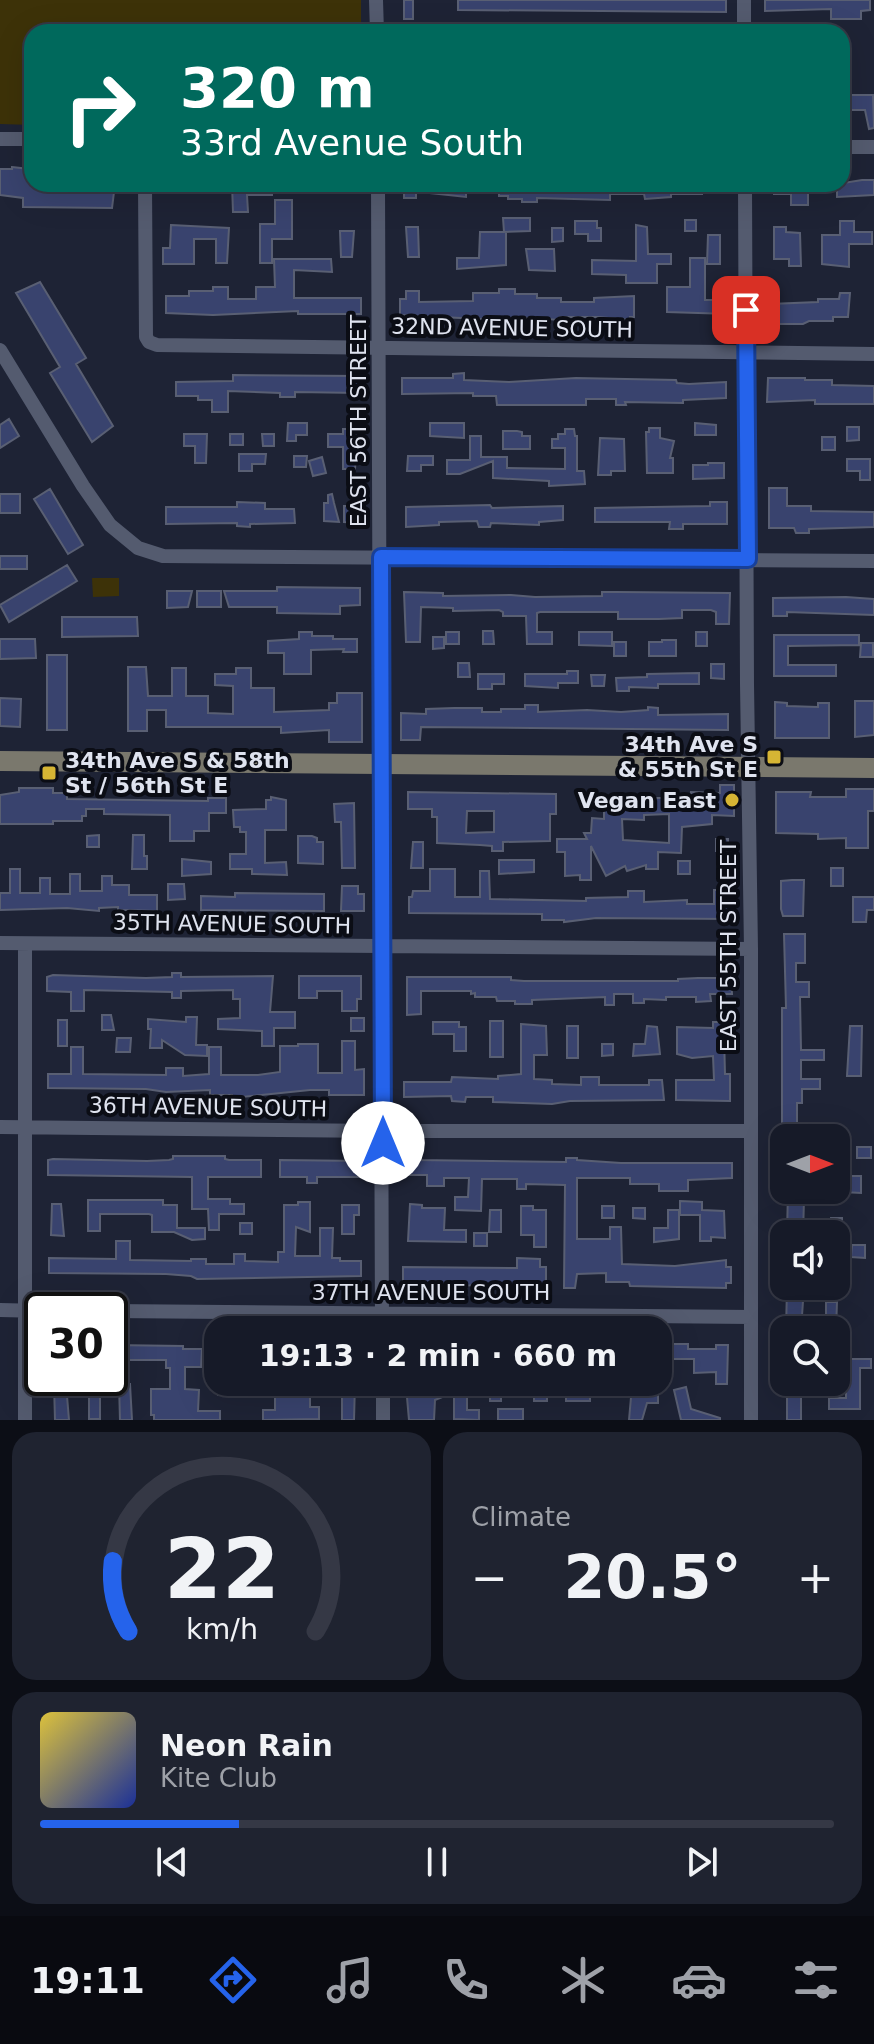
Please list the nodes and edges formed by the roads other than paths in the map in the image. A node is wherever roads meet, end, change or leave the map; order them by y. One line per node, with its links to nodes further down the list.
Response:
1 (376, 0): 3 (street)
2 (744, 0): 4 (street)
3 (377, 24)
4 (744, 24)
5 (0, 139): 6 (street)
6 (24, 139)
7 (850, 147): 8 (street)
8 (874, 147)
9 (145, 192): 12 (street, 32ND AVENUE SOUTH)
10 (378, 192): 12 (street, EAST 56TH STREET)
11 (745, 192): 14 (street, EAST 55TH STREET)
12 (380, 349): 14 (street, 32ND AVENUE SOUTH); 16 (street, EAST 56TH STREET)
13 (0, 350): 16 (street)
14 (746, 353): 15 (street, 32ND AVENUE SOUTH); 17 (street, EAST 55TH STREET)
15 (874, 354)
16 (381, 557): 17 (street); 20 (street, EAST 56TH STREET)
17 (748, 559): 18 (street); 21 (street, EAST 55TH STREET)
18 (874, 561)
19 (0, 761): 20 (street)
20 (381, 764): 21 (street); 25 (street, EAST 56TH STREET)
21 (749, 768): 22 (street); 26 (street, EAST 55TH STREET)
22 (874, 768)
23 (0, 943): 24 (street, 35TH AVENUE SOUTH)
24 (25, 944): 25 (street, 35TH AVENUE SOUTH); 28 (street)
25 (381, 947): 26 (street, 35TH AVENUE SOUTH); 29 (street, EAST 56TH STREET)
26 (751, 949): 30 (street, EAST 55TH STREET)
27 (0, 1127): 28 (street, 36TH AVENUE SOUTH)
28 (25, 1127): 29 (street, 36TH AVENUE SOUTH); 31 (street)
29 (383, 1131): 30 (street, 36TH AVENUE SOUTH); 35 (street, EAST 56TH STREET)
30 (751, 1131): 36 (street, EAST 55TH STREET)
31 (25, 1292)
32 (0, 1310): 33 (street)
33 (24, 1311)
34 (128, 1311): 35 (street, 37TH AVENUE SOUTH)
35 (382, 1314): 36 (street, 37TH AVENUE SOUTH)
36 (751, 1317): 41 (street, EAST 55TH STREET)
37 (25, 1396): 39 (street)
38 (383, 1396): 40 (street)
39 (25, 1420)
40 (383, 1420)
41 (751, 1420)

